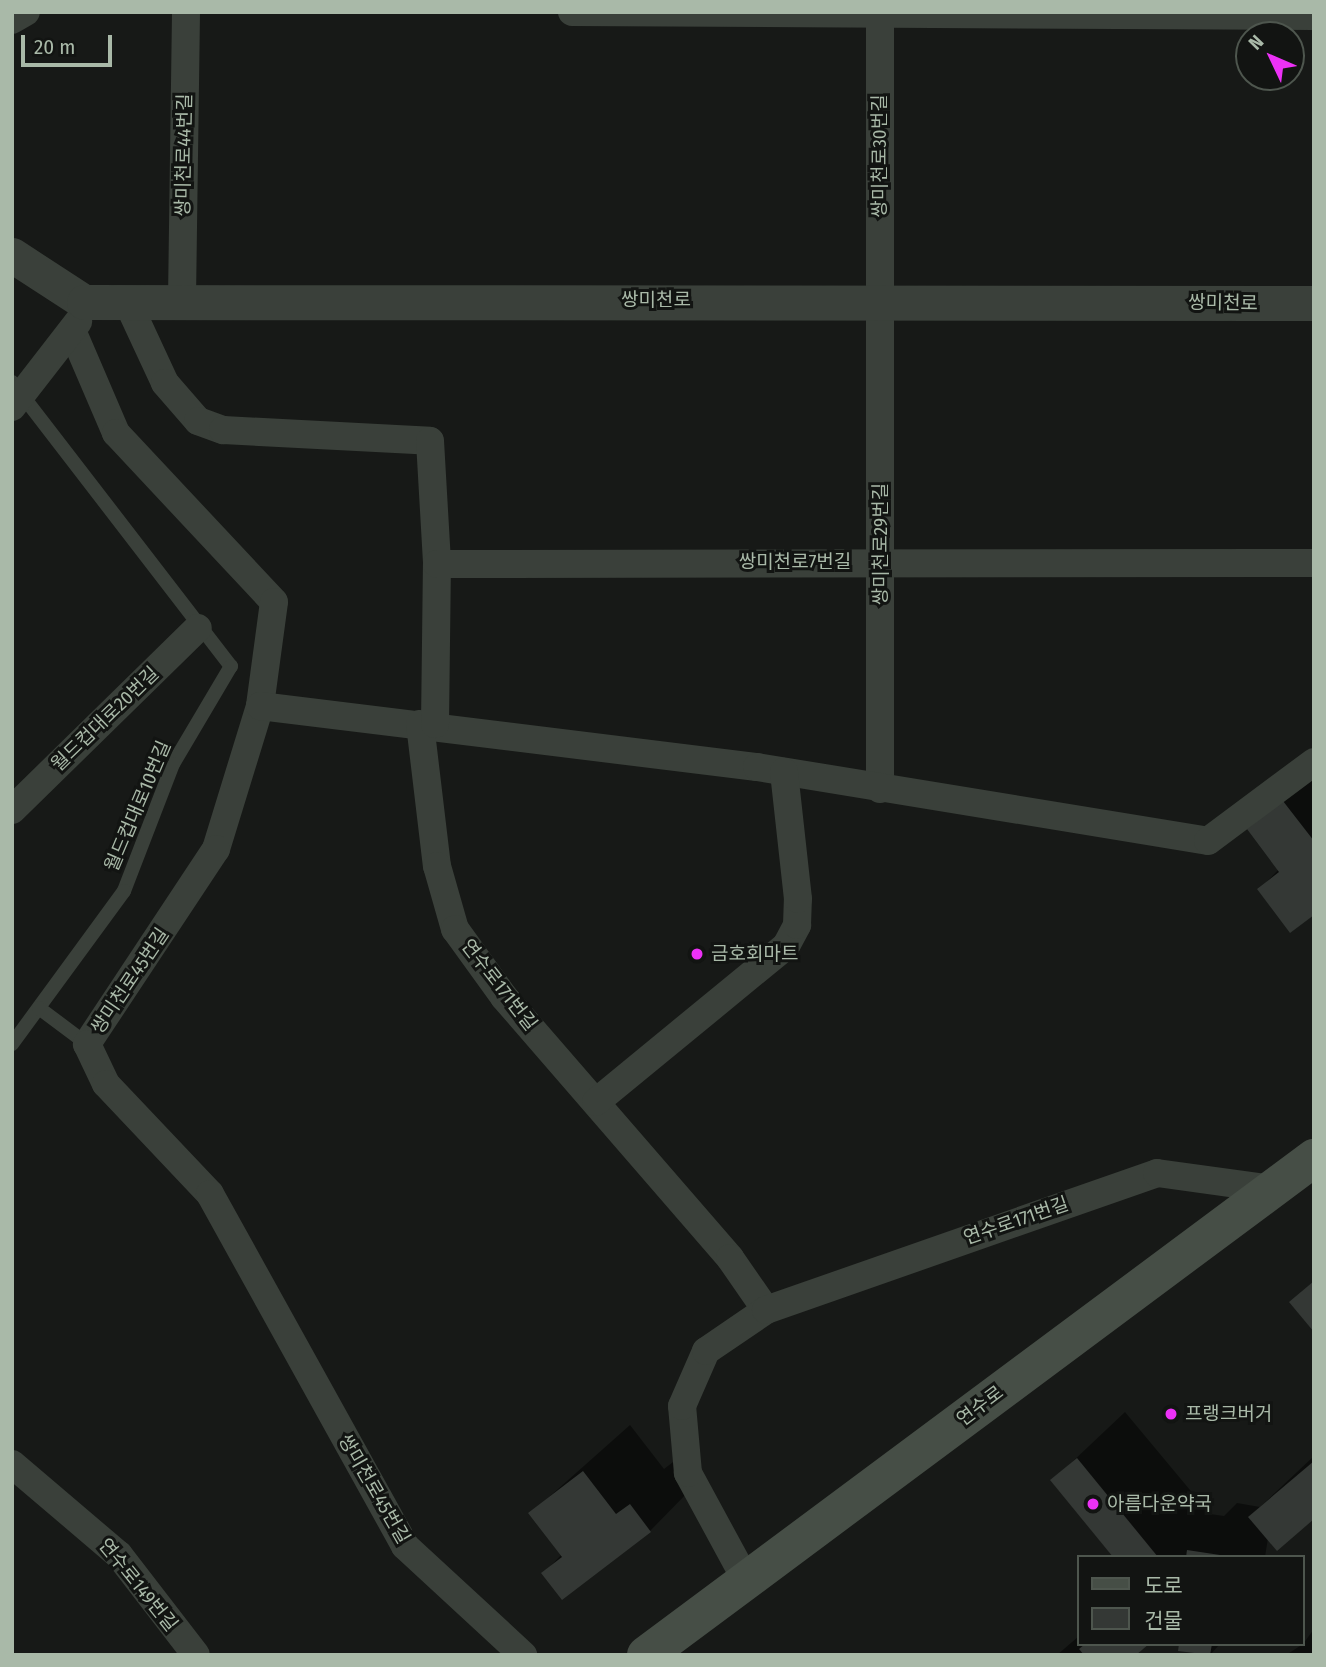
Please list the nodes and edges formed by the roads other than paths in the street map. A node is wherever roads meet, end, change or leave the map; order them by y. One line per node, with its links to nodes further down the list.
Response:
1 (26, 12): 6 (street)
2 (186, 12): 8 (street, 쌍미천로44번길)
3 (572, 12): 4 (street)
4 (880, 14): 5 (street); 9 (street, 쌍미천로30번길)
5 (1314, 16)
6 (12, 20)
7 (12, 255): 11 (street)
8 (182, 299): 9 (street, 쌍미천로); 10 (street, 쌍미천로)
9 (880, 299): 12 (street, 쌍미천로); 15 (street, 쌍미천로29번길)
10 (127, 301): 11 (street, 쌍미천로); 17 (street)
11 (84, 302): 13 (street)
12 (1314, 303)
13 (74, 335): 14 (street); 19 (street, 쌍미천로45번길)
14 (16, 395): 18 (lane, 월드컵대로10번길)
15 (881, 562): 16 (street, 쌍미천로7번길); 17 (street, 쌍미천로7번길); 23 (street, 쌍미천로29번길)
16 (1314, 563)
17 (437, 564): 20 (street)
18 (198, 628): 24 (street, 월드컵대로20번길); 25 (lane, 월드컵대로10번길)
19 (260, 706): 20 (street); 27 (street, 쌍미천로45번길)
20 (428, 724): 22 (street); 28 (street, 연수로171번길)
21 (1314, 762): 23 (street)
22 (784, 772): 23 (street); 28 (street)
23 (880, 789)
24 (12, 810)
25 (39, 1007): 26 (lane, 월드컵대로10번길); 27 (lane)
26 (12, 1044)
27 (87, 1044): 35 (street, 쌍미천로45번길)
28 (596, 1102): 31 (street, 연수로171번길)
29 (1314, 1158): 30 (main road, 연수로)
30 (1272, 1189): 31 (street, 연수로171번길); 33 (main road, 연수로)
31 (766, 1310): 33 (street, 연수로171번길)
32 (12, 1464): 34 (street, 연수로149번길)
33 (746, 1580): 36 (main road, 연수로)
34 (196, 1655)
35 (523, 1655)
36 (646, 1655)

